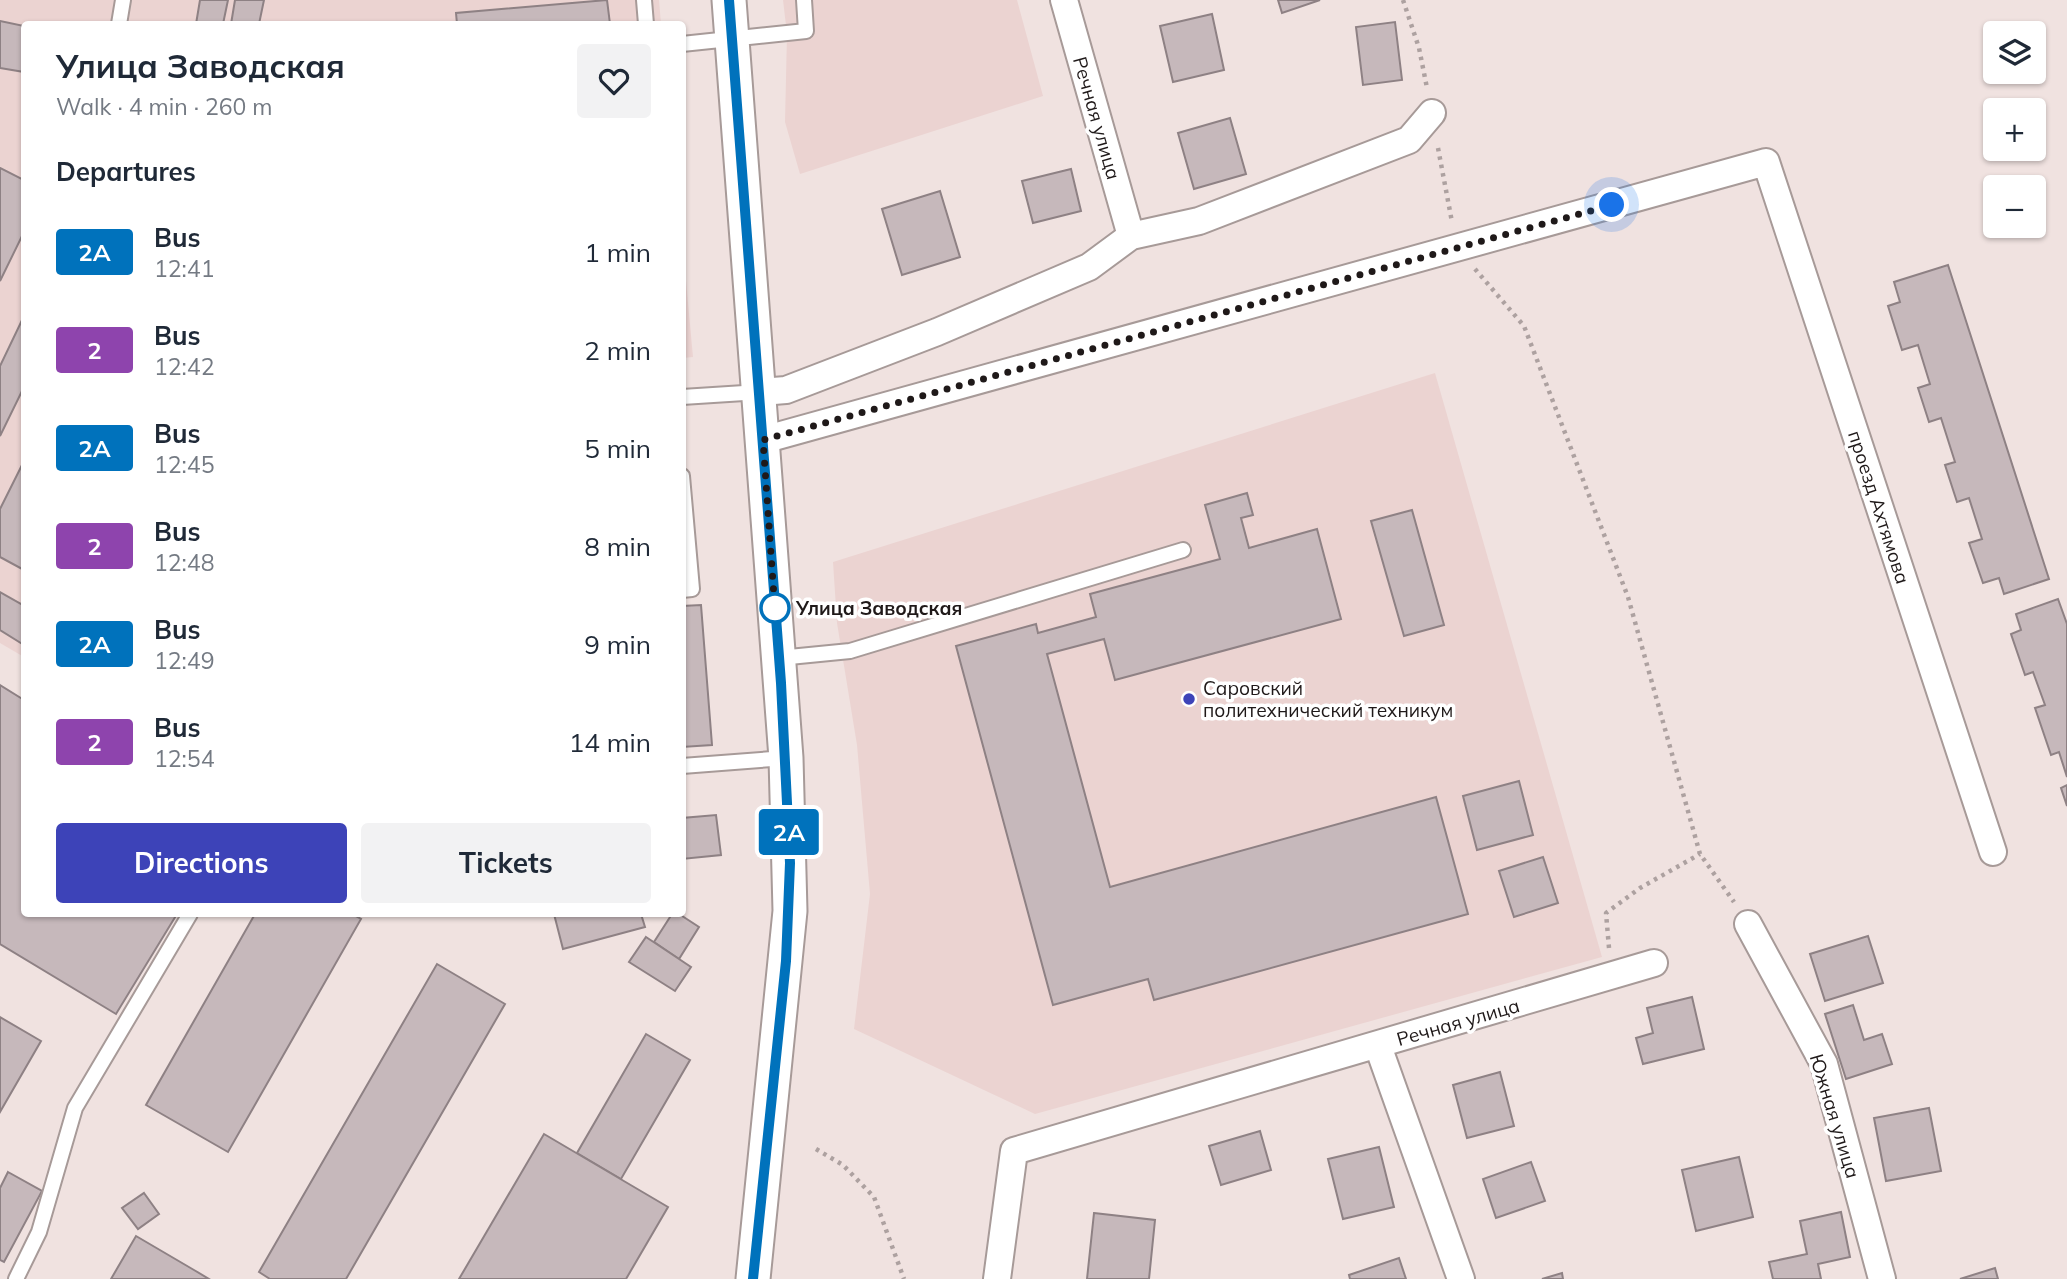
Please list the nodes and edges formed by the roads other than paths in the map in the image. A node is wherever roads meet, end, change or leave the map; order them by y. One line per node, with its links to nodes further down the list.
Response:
1 (123, 0): 6 (lane)
2 (644, 0): 7 (lane)
3 (729, 0): 8 (street)
4 (804, 0): 8 (lane)
5 (1064, 0): 11 (street, Речная улица)
6 (120, 21)
7 (646, 21)
8 (733, 40): 9 (lane); 12 (street)
9 (686, 44)
10 (1432, 113): 11 (street)
11 (1131, 236): 12 (street)
12 (760, 392): 13 (lane); 14 (street)
13 (686, 397)
14 (763, 440): 18 (street); 21 (street, проезд Ахтямова)
15 (686, 521): 17 (lane)
16 (1183, 550): 18 (lane)
17 (686, 590)
18 (779, 658): 19 (street)
19 (786, 758): 20 (lane); 27 (street)
20 (686, 766)
21 (1993, 852)
22 (188, 917): 26 (lane)
23 (1748, 924): 30 (street, Южная улица)
24 (1654, 964): 25 (street, Речная улица)
25 (1378, 1046): 28 (street); 29 (street, Речная улица)
26 (16, 1279)
27 (753, 1279)
28 (998, 1279)
29 (1461, 1279)
30 (1882, 1279)

